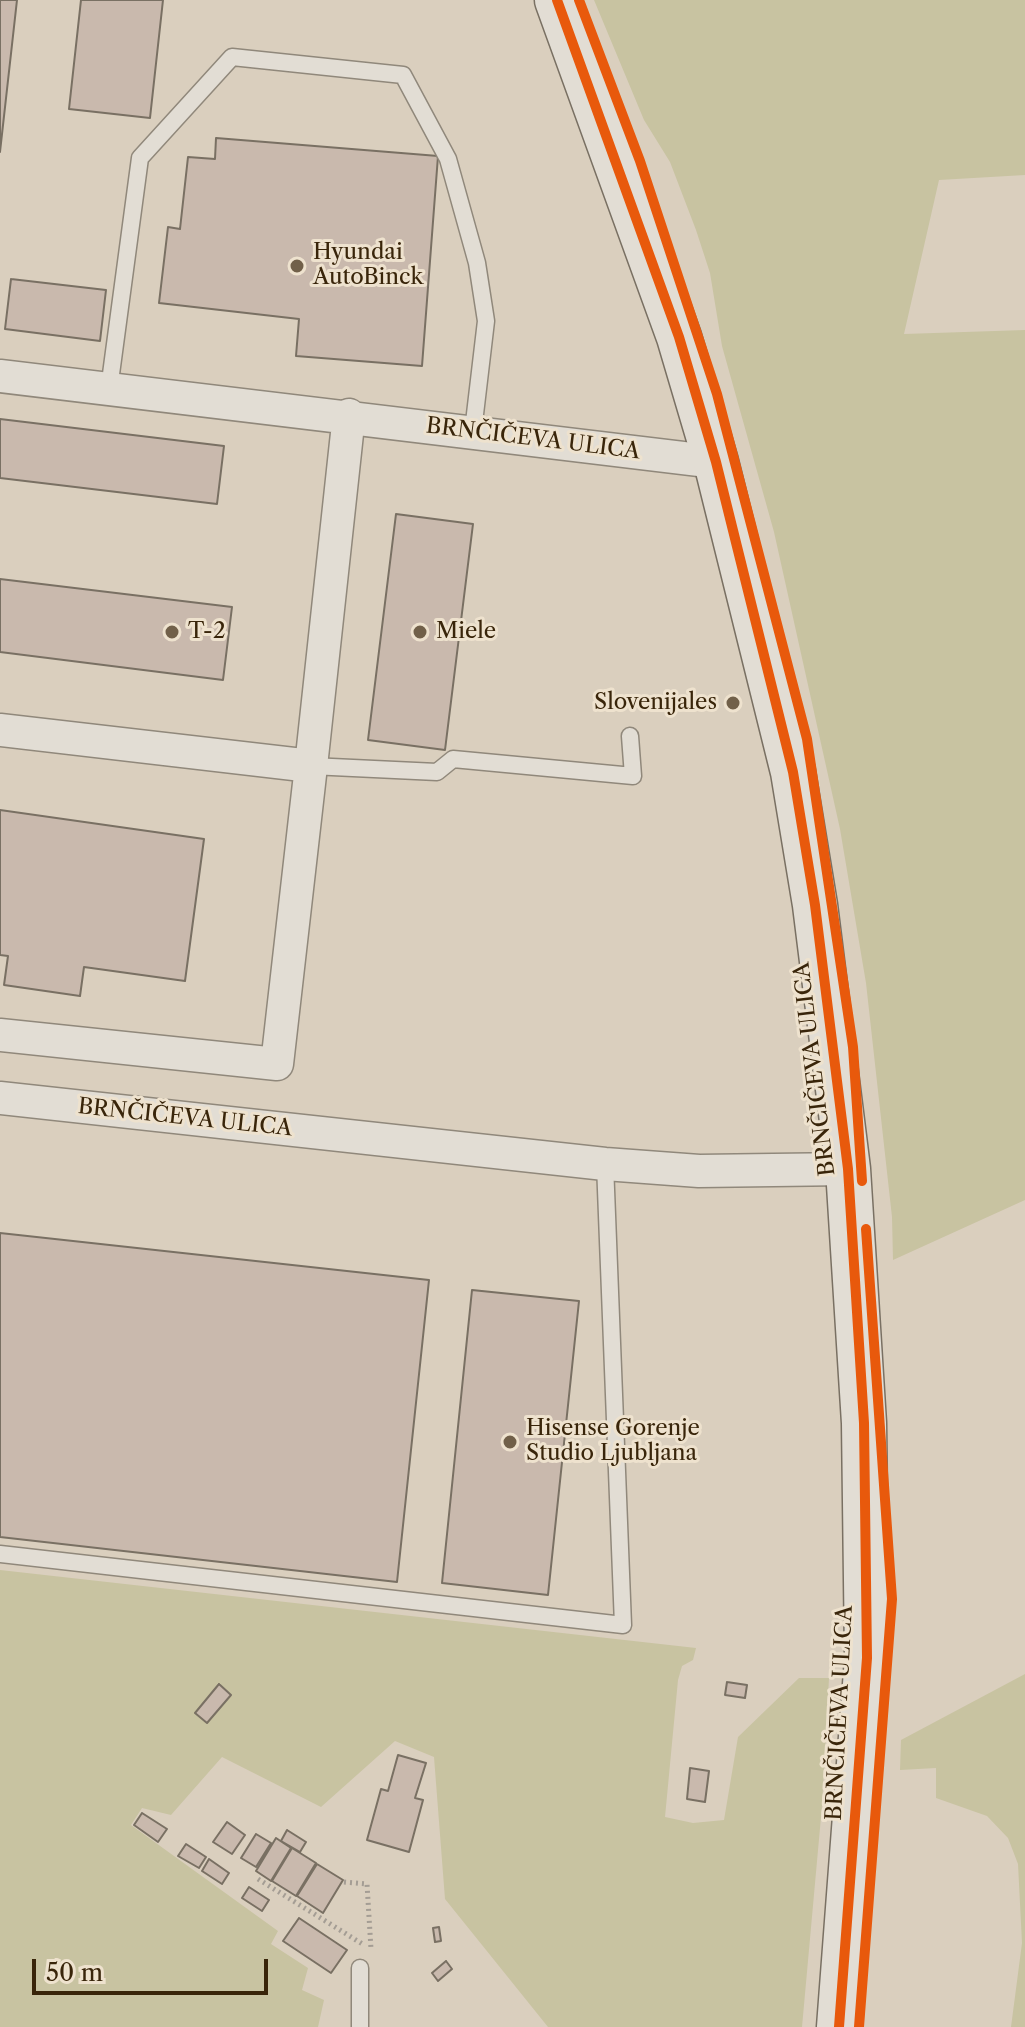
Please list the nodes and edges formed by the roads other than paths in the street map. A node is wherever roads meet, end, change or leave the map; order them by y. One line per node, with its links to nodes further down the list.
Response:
1 (557, 0): 6 (street, BRNČIČEVA ULICA)
2 (0, 376): 3 (street, BRNČIČEVA ULICA)
3 (109, 389): 4 (street, BRNČIČEVA ULICA); 5 (lane)
4 (349, 415): 5 (street, BRNČIČEVA ULICA); 9 (street)
5 (473, 431): 6 (street, BRNČIČEVA ULICA)
6 (716, 462): 13 (street, BRNČIČEVA ULICA)
7 (0, 730): 9 (street)
8 (630, 736): 9 (lane)
9 (311, 766): 10 (street)
10 (0, 1035)
11 (0, 1098): 12 (street, BRNČIČEVA ULICA)
12 (605, 1164): 13 (street, BRNČIČEVA ULICA); 14 (lane)
13 (848, 1169): 17 (street, BRNČIČEVA ULICA)
14 (0, 1554)
15 (360, 1974): 16 (lane)
16 (360, 2027)
17 (839, 2027)

